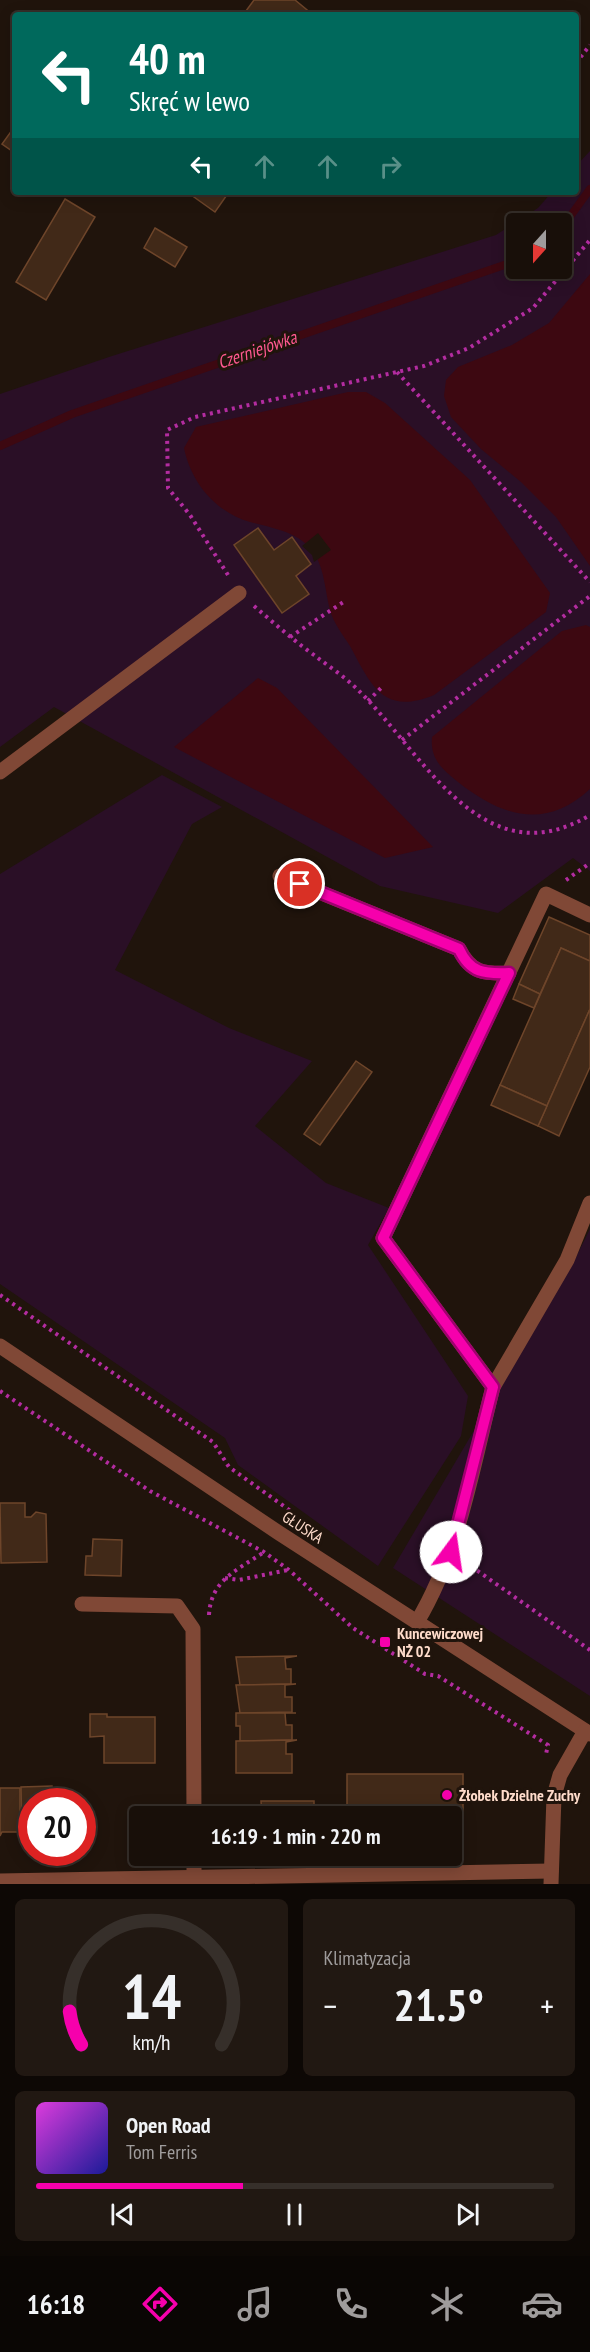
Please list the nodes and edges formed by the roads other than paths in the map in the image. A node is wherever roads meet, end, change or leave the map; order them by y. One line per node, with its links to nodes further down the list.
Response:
1 (239, 593): 2 (street)
2 (0, 772)
3 (280, 876): 5 (street)
4 (590, 915): 5 (street)
5 (509, 973): 8 (street)
6 (590, 1203): 8 (street)
7 (0, 1346): 10 (street, GŁUSKA)
8 (493, 1387): 10 (street)
9 (82, 1604): 12 (street)
10 (417, 1622): 11 (street, GŁUSKA)
11 (588, 1732): 14 (street)
12 (194, 1806)
13 (194, 1866): 15 (street)
14 (551, 1877): 16 (street)
15 (194, 1878): 16 (street); 17 (street)
16 (260, 1880)
17 (0, 1881)

